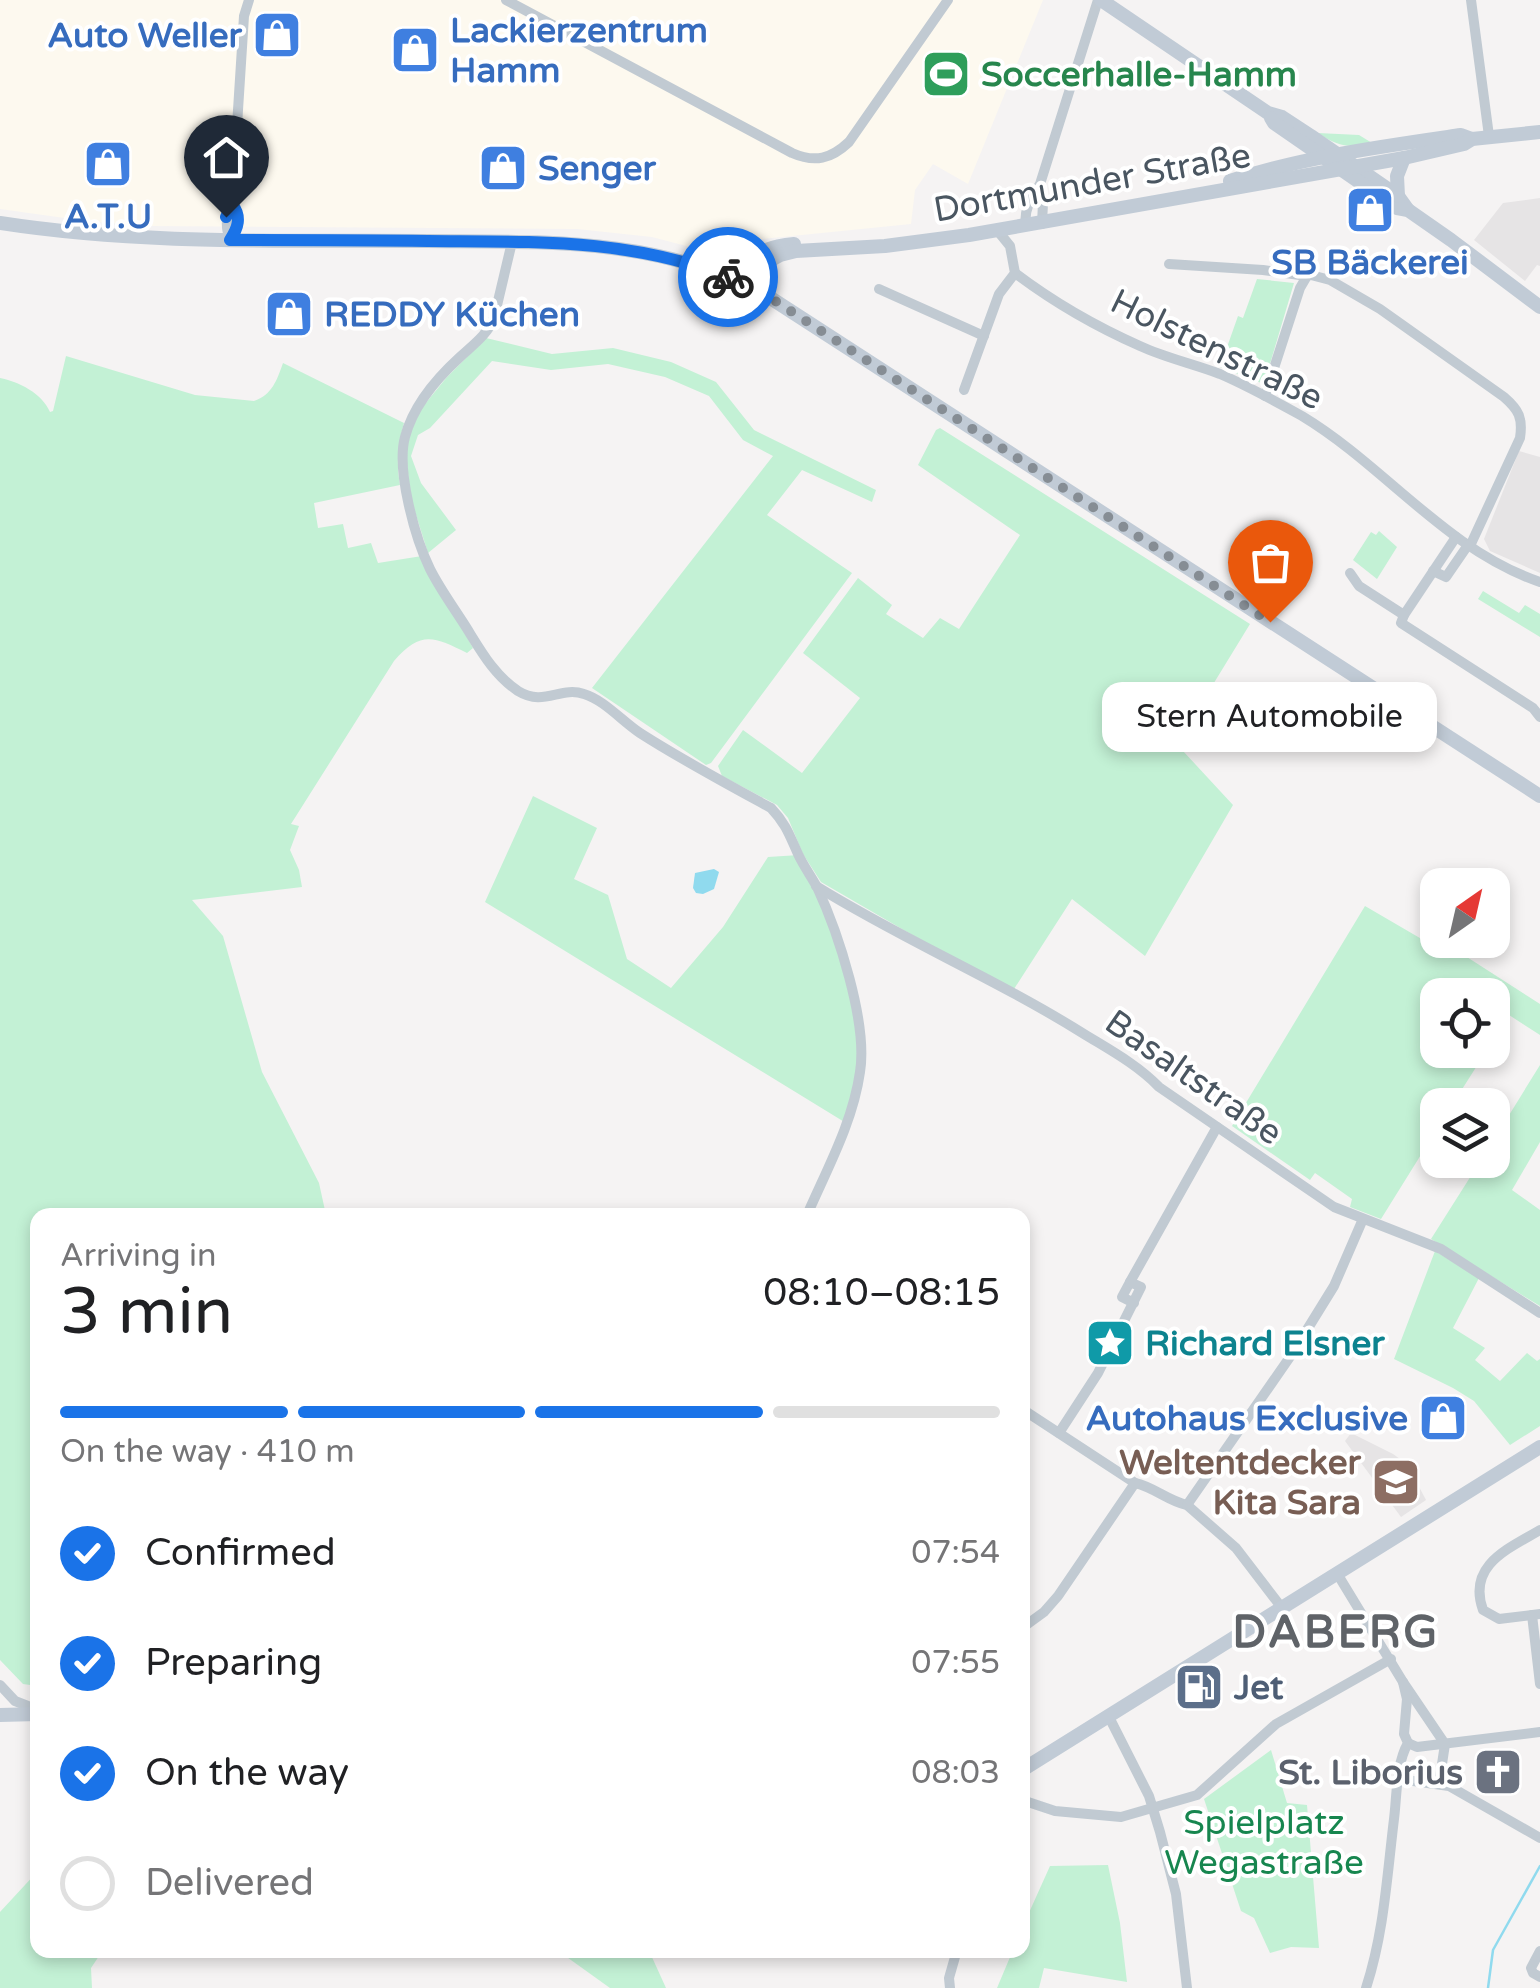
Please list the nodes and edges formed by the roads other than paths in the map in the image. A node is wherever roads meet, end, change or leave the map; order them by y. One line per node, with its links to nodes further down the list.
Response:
1 (249, 0): 21 (street)
2 (506, 0): 3 (street)
3 (948, 0)
4 (1099, 0): 6 (main road); 14 (street)
5 (1471, 0): 9 (street)
6 (1268, 113): 8 (main road); 12 (main road)
7 (1540, 132): 9 (main road, Dortmunder Straße)
8 (1292, 136): 12 (main road); 13 (main road)
9 (1489, 136): 10 (main road, Dortmunder Straße)
10 (1472, 139): 11 (main road, Dortmunder Straße); 12 (main road, Dortmunder Straße)
11 (1404, 158): 12 (main road, Dortmunder Straße); 15 (main road)
12 (1340, 163): 13 (main road, Dortmunder Straße); 15 (main road); 16 (main road); 17 (main road, Dortmunder Straße)
13 (1281, 168): 17 (main road, Dortmunder Straße)
14 (1040, 184): 17 (street); 19 (street)
15 (1398, 196): 16 (main road)
16 (1408, 210): 30 (main road)
17 (1042, 219): 19 (main road, Dortmunder Straße)
18 (0, 223): 21 (main road)
19 (1022, 224): 20 (main road, Dortmunder Straße); 23 (street); 27 (main road, Dortmunder Straße)
20 (997, 230): 23 (street); 28 (main road, Dortmunder Straße)
21 (230, 240): 22 (main road)
22 (512, 242): 27 (main road); 42 (street)
23 (1010, 246): 25 (street)
24 (1169, 264): 26 (street)
25 (1014, 272): 31 (street); 33 (street, Holstenstraße)
26 (1307, 276): 33 (street); 35 (street)
27 (732, 279): 28 (main road)
28 (749, 286): 41 (main road)
29 (879, 289): 31 (street)
30 (1540, 307)
31 (984, 336): 32 (street)
32 (964, 390)
33 (1265, 396): 34 (street, Holstenstraße)
34 (1456, 537): 35 (street, Holstenstraße); 36 (street)
35 (1469, 546): 36 (street); 38 (street, Holstenstraße)
36 (1434, 571): 39 (street)
37 (1350, 573): 39 (street)
38 (1540, 582)
39 (1404, 615): 40 (street)
40 (1540, 717)
41 (1540, 796)
42 (816, 886): 43 (street, Basaltstraße); 44 (street)
43 (1217, 1127): 45 (street, Basaltstraße); 48 (street)
44 (809, 1208)
45 (1363, 1219): 46 (street, Basaltstraße); 51 (street)
46 (1540, 1312)
47 (1030, 1414): 48 (street)
48 (1059, 1433): 50 (street)
49 (1540, 1447): 53 (main road)
50 (1135, 1483): 51 (street); 56 (street)
51 (1187, 1505): 54 (street)
52 (1540, 1530): 55 (street)
53 (1338, 1575): 54 (main road); 57 (street)
54 (1282, 1608): 64 (main road)
55 (1536, 1614): 59 (street)
56 (1030, 1622)
57 (1391, 1659): 58 (street); 72 (street)
58 (1403, 1682): 66 (street); 67 (street)
59 (1540, 1684)
60 (0, 1685): 61 (street)
61 (30, 1708)
62 (30, 1713): 63 (main road)
63 (0, 1715)
64 (1109, 1717): 68 (main road); 72 (street)
65 (1540, 1732): 67 (street)
66 (1408, 1743): 67 (street); 69 (street)
67 (1445, 1744): 70 (street)
68 (1030, 1765)
69 (1399, 1779): 70 (street); 79 (street)
70 (1439, 1784): 73 (street)
71 (1030, 1802): 72 (street)
72 (1153, 1808): 78 (street)
73 (1540, 1838)
74 (1540, 1951): 76 (street)
75 (955, 1958): 77 (street)
76 (1540, 1977)
77 (950, 1988)
78 (1188, 1988)
79 (1366, 1988)

